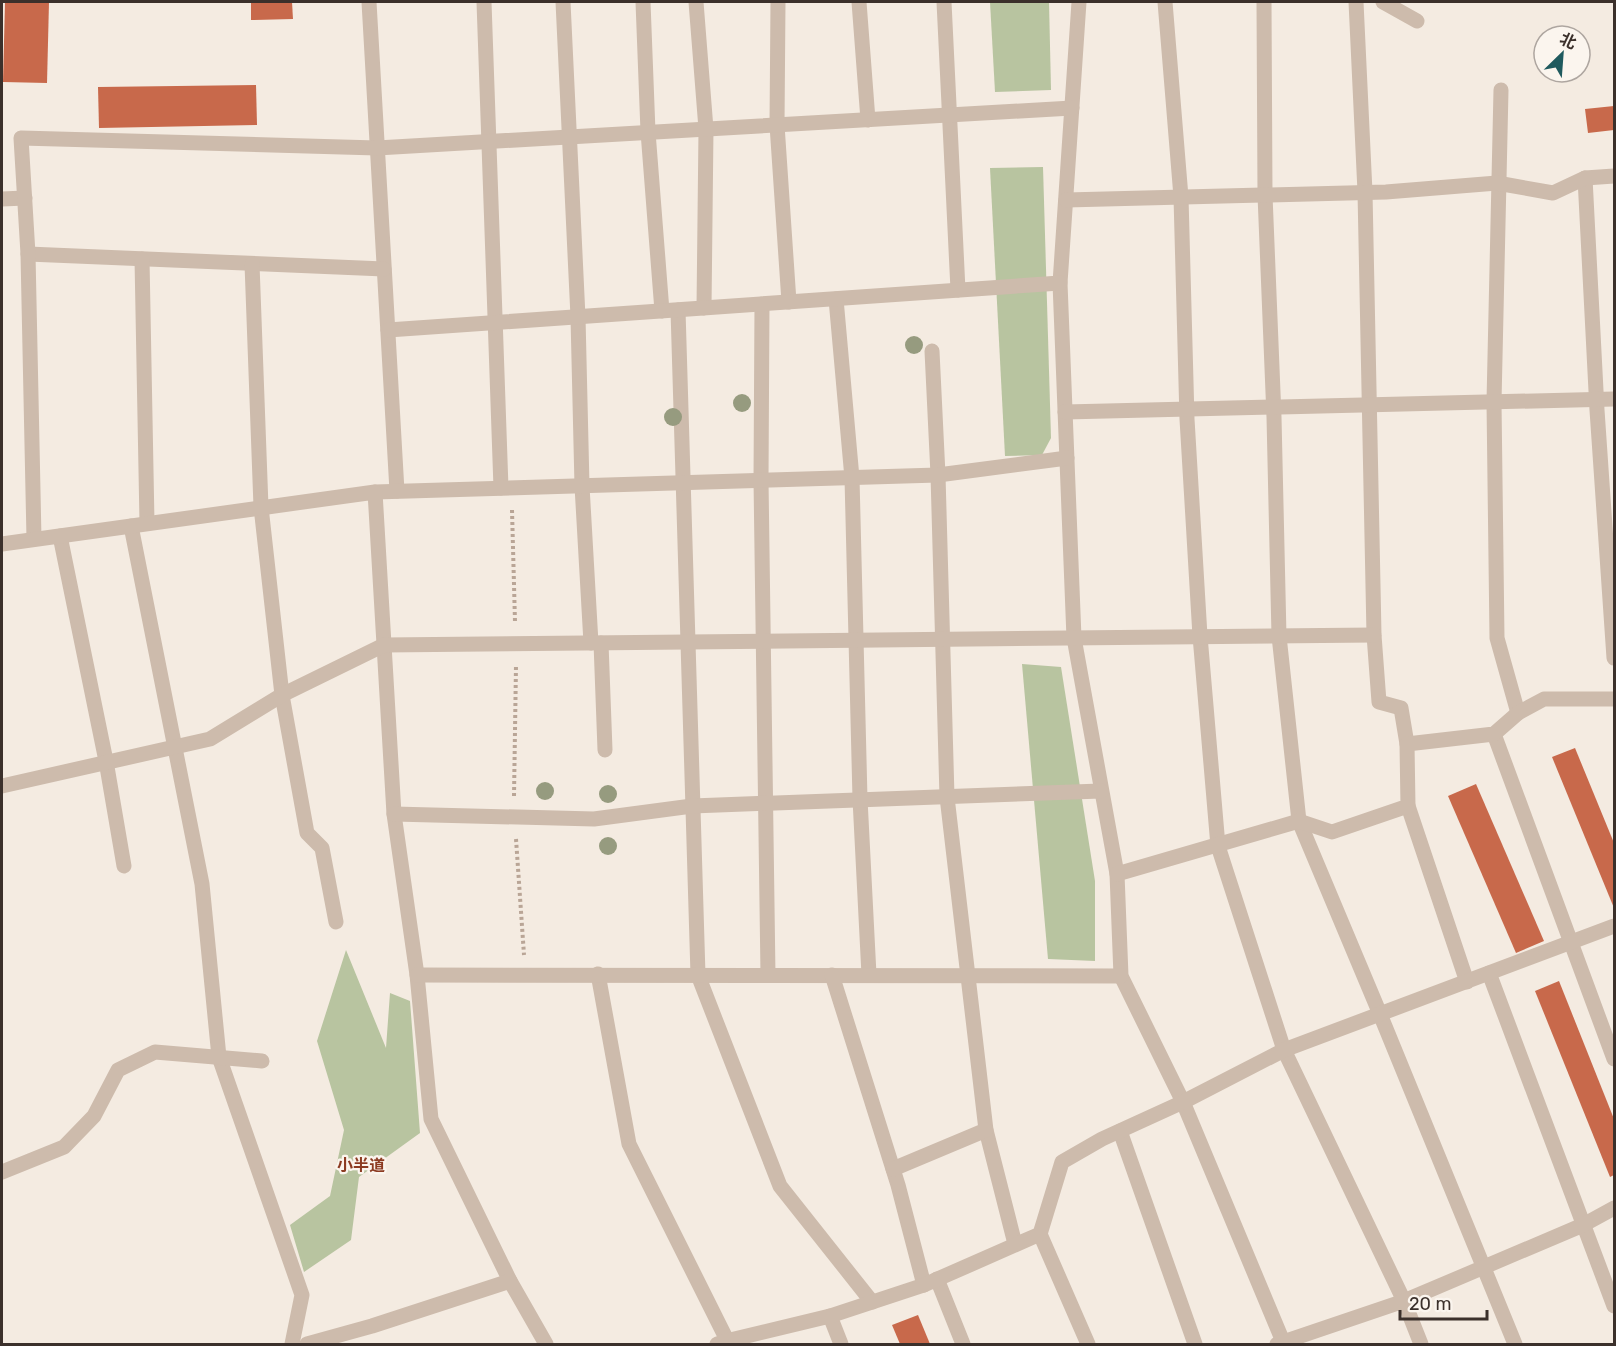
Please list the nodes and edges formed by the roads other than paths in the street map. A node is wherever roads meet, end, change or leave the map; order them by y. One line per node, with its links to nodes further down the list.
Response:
1 (369, 2): 24 (street)
2 (484, 2): 23 (street)
3 (563, 2): 22 (street)
4 (643, 2): 21 (street)
5 (696, 2): 20 (street)
6 (778, 2): 19 (street)
7 (859, 2): 18 (street)
8 (944, 2): 17 (street)
9 (1079, 2): 16 (street)
10 (1165, 2): 30 (street)
11 (1264, 2): 29 (street)
12 (1356, 2): 28 (street)
13 (1383, 2): 14 (street)
14 (1417, 21)
15 (1501, 90): 27 (street)
16 (1072, 108): 17 (street); 33 (street)
17 (950, 115): 18 (street); 39 (street)
18 (868, 120): 19 (street)
19 (777, 125): 20 (street); 41 (street)
20 (706, 129): 21 (street); 43 (street)
21 (648, 132): 22 (street); 45 (street)
22 (569, 137): 23 (street); 46 (street)
23 (489, 142): 24 (street); 47 (street)
24 (377, 148): 31 (street); 37 (street)
25 (1614, 176): 26 (street)
26 (1585, 178): 27 (street); 50 (street)
27 (1497, 183): 28 (street); 52 (street)
28 (1365, 192): 29 (street); 53 (street)
29 (1265, 195): 30 (street); 54 (street)
30 (1181, 197): 33 (street); 55 (street)
31 (25, 198): 32 (street); 34 (street)
32 (2, 199)
33 (1066, 200): 38 (street)
34 (28, 254): 35 (street); 70 (street)
35 (142, 259): 36 (street); 67 (street)
36 (252, 264): 37 (street); 66 (street)
37 (384, 269): 48 (street)
38 (1060, 283): 39 (street); 56 (street)
39 (958, 290): 40 (street)
40 (836, 299): 41 (street); 59 (street)
41 (789, 302): 42 (street)
42 (762, 304): 43 (street); 60 (street)
43 (704, 308): 44 (street)
44 (678, 310): 45 (street); 61 (street)
45 (662, 311): 46 (street)
46 (578, 317): 47 (street); 62 (street)
47 (495, 322): 48 (street); 63 (street)
48 (388, 330): 64 (street)
49 (932, 351): 58 (street)
50 (1596, 399): 51 (street); 52 (street); 82 (street)
51 (1614, 399)
52 (1494, 402): 53 (street); 85 (street)
53 (1370, 405): 54 (street); 72 (street)
54 (1274, 407): 55 (street); 74 (street)
55 (1187, 409): 56 (street); 73 (street)
56 (1065, 412): 57 (street)
57 (1067, 458): 58 (street); 75 (street)
58 (938, 475): 59 (street); 76 (street)
59 (852, 478): 60 (street); 77 (street)
60 (761, 480): 61 (street); 78 (street)
61 (682, 482): 62 (street); 79 (street)
62 (582, 486): 63 (street); 80 (street)
63 (506, 488): 64 (street)
64 (397, 491): 65 (street)
65 (375, 492): 66 (street); 81 (street)
66 (261, 507): 67 (street); 83 (street)
67 (147, 524): 68 (street)
68 (131, 526): 69 (street); 88 (street)
69 (60, 536): 70 (street); 90 (street)
70 (34, 539): 71 (street)
71 (2, 544)
72 (1374, 635): 74 (street); 87 (street)
73 (1200, 636): 74 (street); 75 (street); 100 (street)
74 (1279, 636): 99 (street)
75 (1074, 638): 76 (street); 92 (street)
76 (943, 639): 77 (street); 93 (street)
77 (856, 640): 78 (street); 94 (street)
78 (763, 641): 79 (street); 95 (street)
79 (687, 642): 80 (street); 96 (street)
80 (596, 643): 81 (street); 89 (street)
81 (384, 645): 83 (street); 98 (street)
82 (1614, 658)
83 (282, 695): 88 (street); 103 (street)
84 (1614, 699): 85 (street)
85 (1518, 713): 86 (street)
86 (1494, 734): 87 (street); 105 (street)
87 (1407, 744): 97 (street)
88 (174, 747): 90 (street); 118 (street)
89 (605, 750)
90 (106, 761): 91 (street); 101 (street)
91 (2, 786)
92 (1101, 791): 93 (street); 102 (street)
93 (947, 796): 94 (street); 113 (street)
94 (860, 799): 95 (street); 112 (street)
95 (765, 803): 96 (street); 110 (street)
96 (692, 806): 98 (street); 109 (street)
97 (1408, 806): 99 (street); 115 (street)
98 (394, 814): 108 (street)
99 (1299, 821): 100 (street); 116 (street)
100 (1218, 846): 102 (street); 117 (street)
101 (124, 866)
102 (1117, 874): 114 (street)
103 (336, 922)
104 (1614, 926): 105 (street)
105 (1572, 942): 106 (street); 119 (street)
106 (1489, 973): 115 (street); 127 (street)
107 (598, 974): 108 (street); 109 (street); 137 (street)
108 (417, 975): 131 (street)
109 (698, 975): 110 (street); 133 (street)
110 (768, 975): 111 (street)
111 (832, 975): 112 (street); 124 (street)
112 (869, 975): 113 (street)
113 (967, 976): 114 (street); 122 (street)
114 (1121, 976): 121 (street)
115 (1467, 982): 116 (street)
116 (1380, 1014): 117 (street); 130 (street)
117 (1284, 1050): 121 (street); 134 (street)
118 (219, 1057): 120 (street); 125 (street); 138 (street)
119 (1614, 1059)
120 (262, 1061)
121 (1183, 1102): 123 (street); 145 (street)
122 (986, 1130): 124 (street); 129 (street)
123 (1120, 1131): 128 (street); 144 (street)
124 (893, 1168): 132 (street)
125 (2, 1172)
126 (1614, 1208): 127 (street)
127 (1583, 1225): 130 (street); 135 (street)
128 (1040, 1234): 129 (street); 143 (street)
129 (1015, 1244): 132 (street)
130 (1484, 1268): 134 (street); 147 (street)
131 (510, 1281): 139 (street); 140 (street)
132 (930, 1282): 133 (street); 142 (street)
133 (872, 1302): 136 (street)
134 (1404, 1302): 145 (street); 146 (street)
135 (1614, 1306)
136 (830, 1316): 137 (street); 141 (street)
137 (724, 1343)
138 (292, 1344)
139 (307, 1344)
140 (546, 1344)
141 (841, 1344)
142 (963, 1344)
143 (1088, 1344)
144 (1195, 1344)
145 (1281, 1344)
146 (1421, 1344)
147 (1515, 1344)

